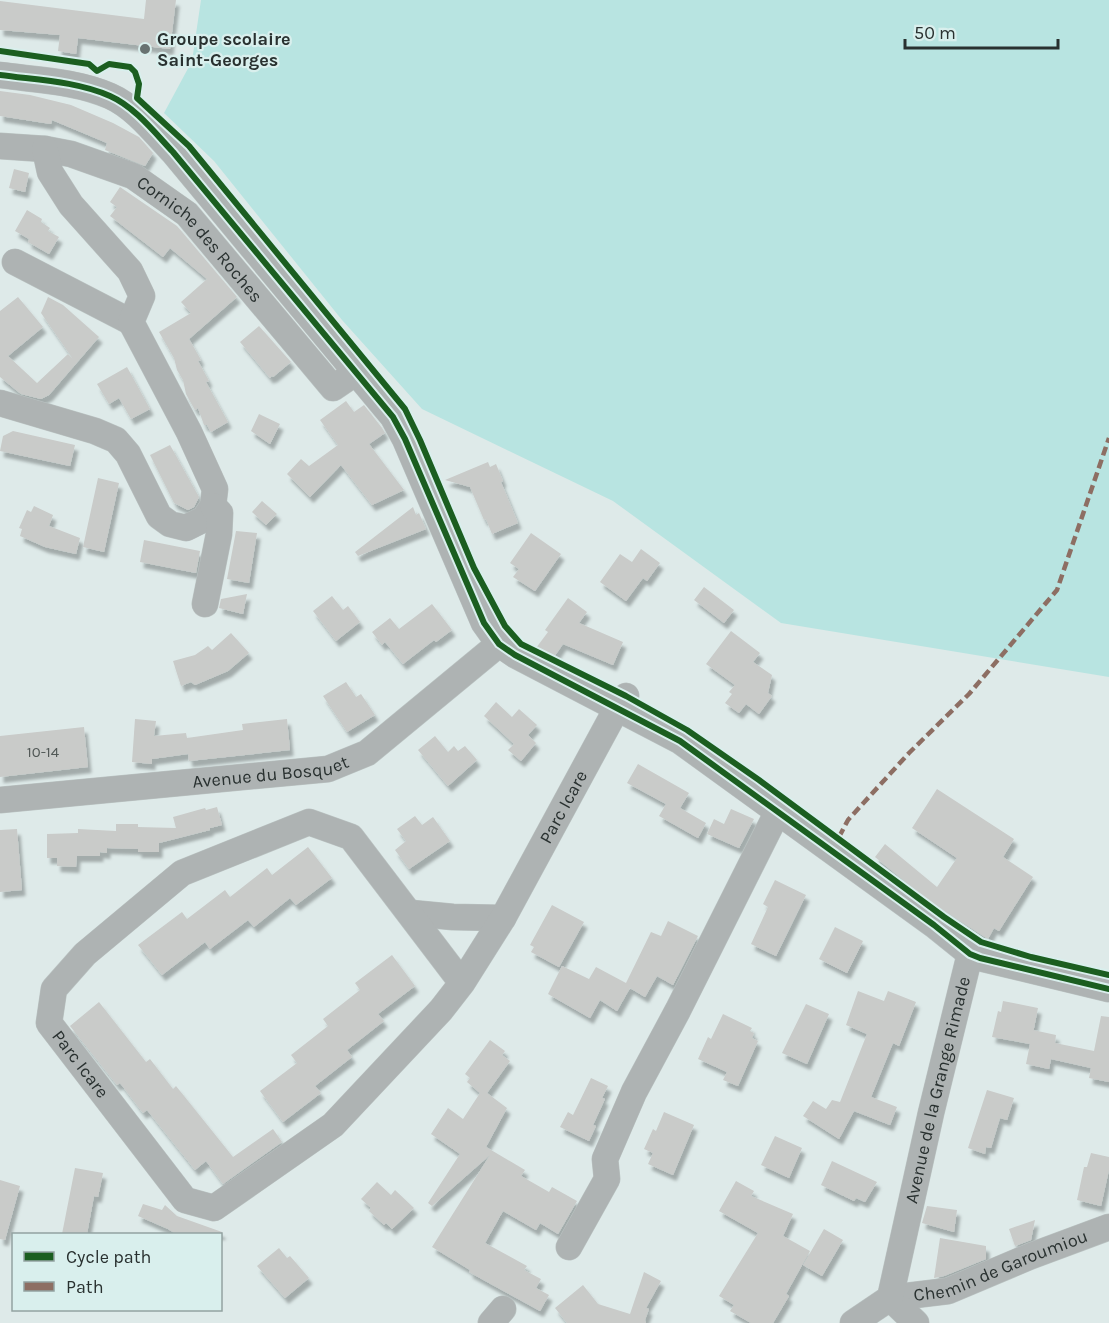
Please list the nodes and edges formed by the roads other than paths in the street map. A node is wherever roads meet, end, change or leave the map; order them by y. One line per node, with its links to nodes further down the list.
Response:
1 (0, 75): 6 (street, Avenue de la Grange Rimade)
2 (0, 146): 3 (street, Corniche des Roches)
3 (45, 148): 5 (street); 6 (street, Corniche des Roches)
4 (15, 262): 5 (street)
5 (131, 322): 8 (street)
6 (355, 373): 10 (street, Avenue de la Grange Rimade)
7 (0, 403): 8 (street)
8 (213, 506): 9 (street)
9 (206, 604)
10 (499, 644): 11 (street, Avenue de la Grange Rimade); 12 (street, Avenue du Bosquet)
11 (621, 702): 13 (street, Avenue de la Grange Rimade); 15 (street, Parc Icare)
12 (0, 800)
13 (778, 811): 16 (street, Avenue de la Grange Rimade); 20 (street)
14 (411, 913): 15 (street); 17 (street, Parc Icare); 17 (street, Parc Icare)
15 (503, 918): 17 (street, Parc Icare)
16 (970, 954): 18 (street); 21 (street, Avenue de la Grange Rimade)
17 (462, 983)
18 (1109, 989)
19 (1109, 1227): 21 (street, Chemin de Garoumiou)
20 (569, 1247)
21 (890, 1298): 22 (street); 23 (street)
22 (853, 1323)
23 (916, 1323)

